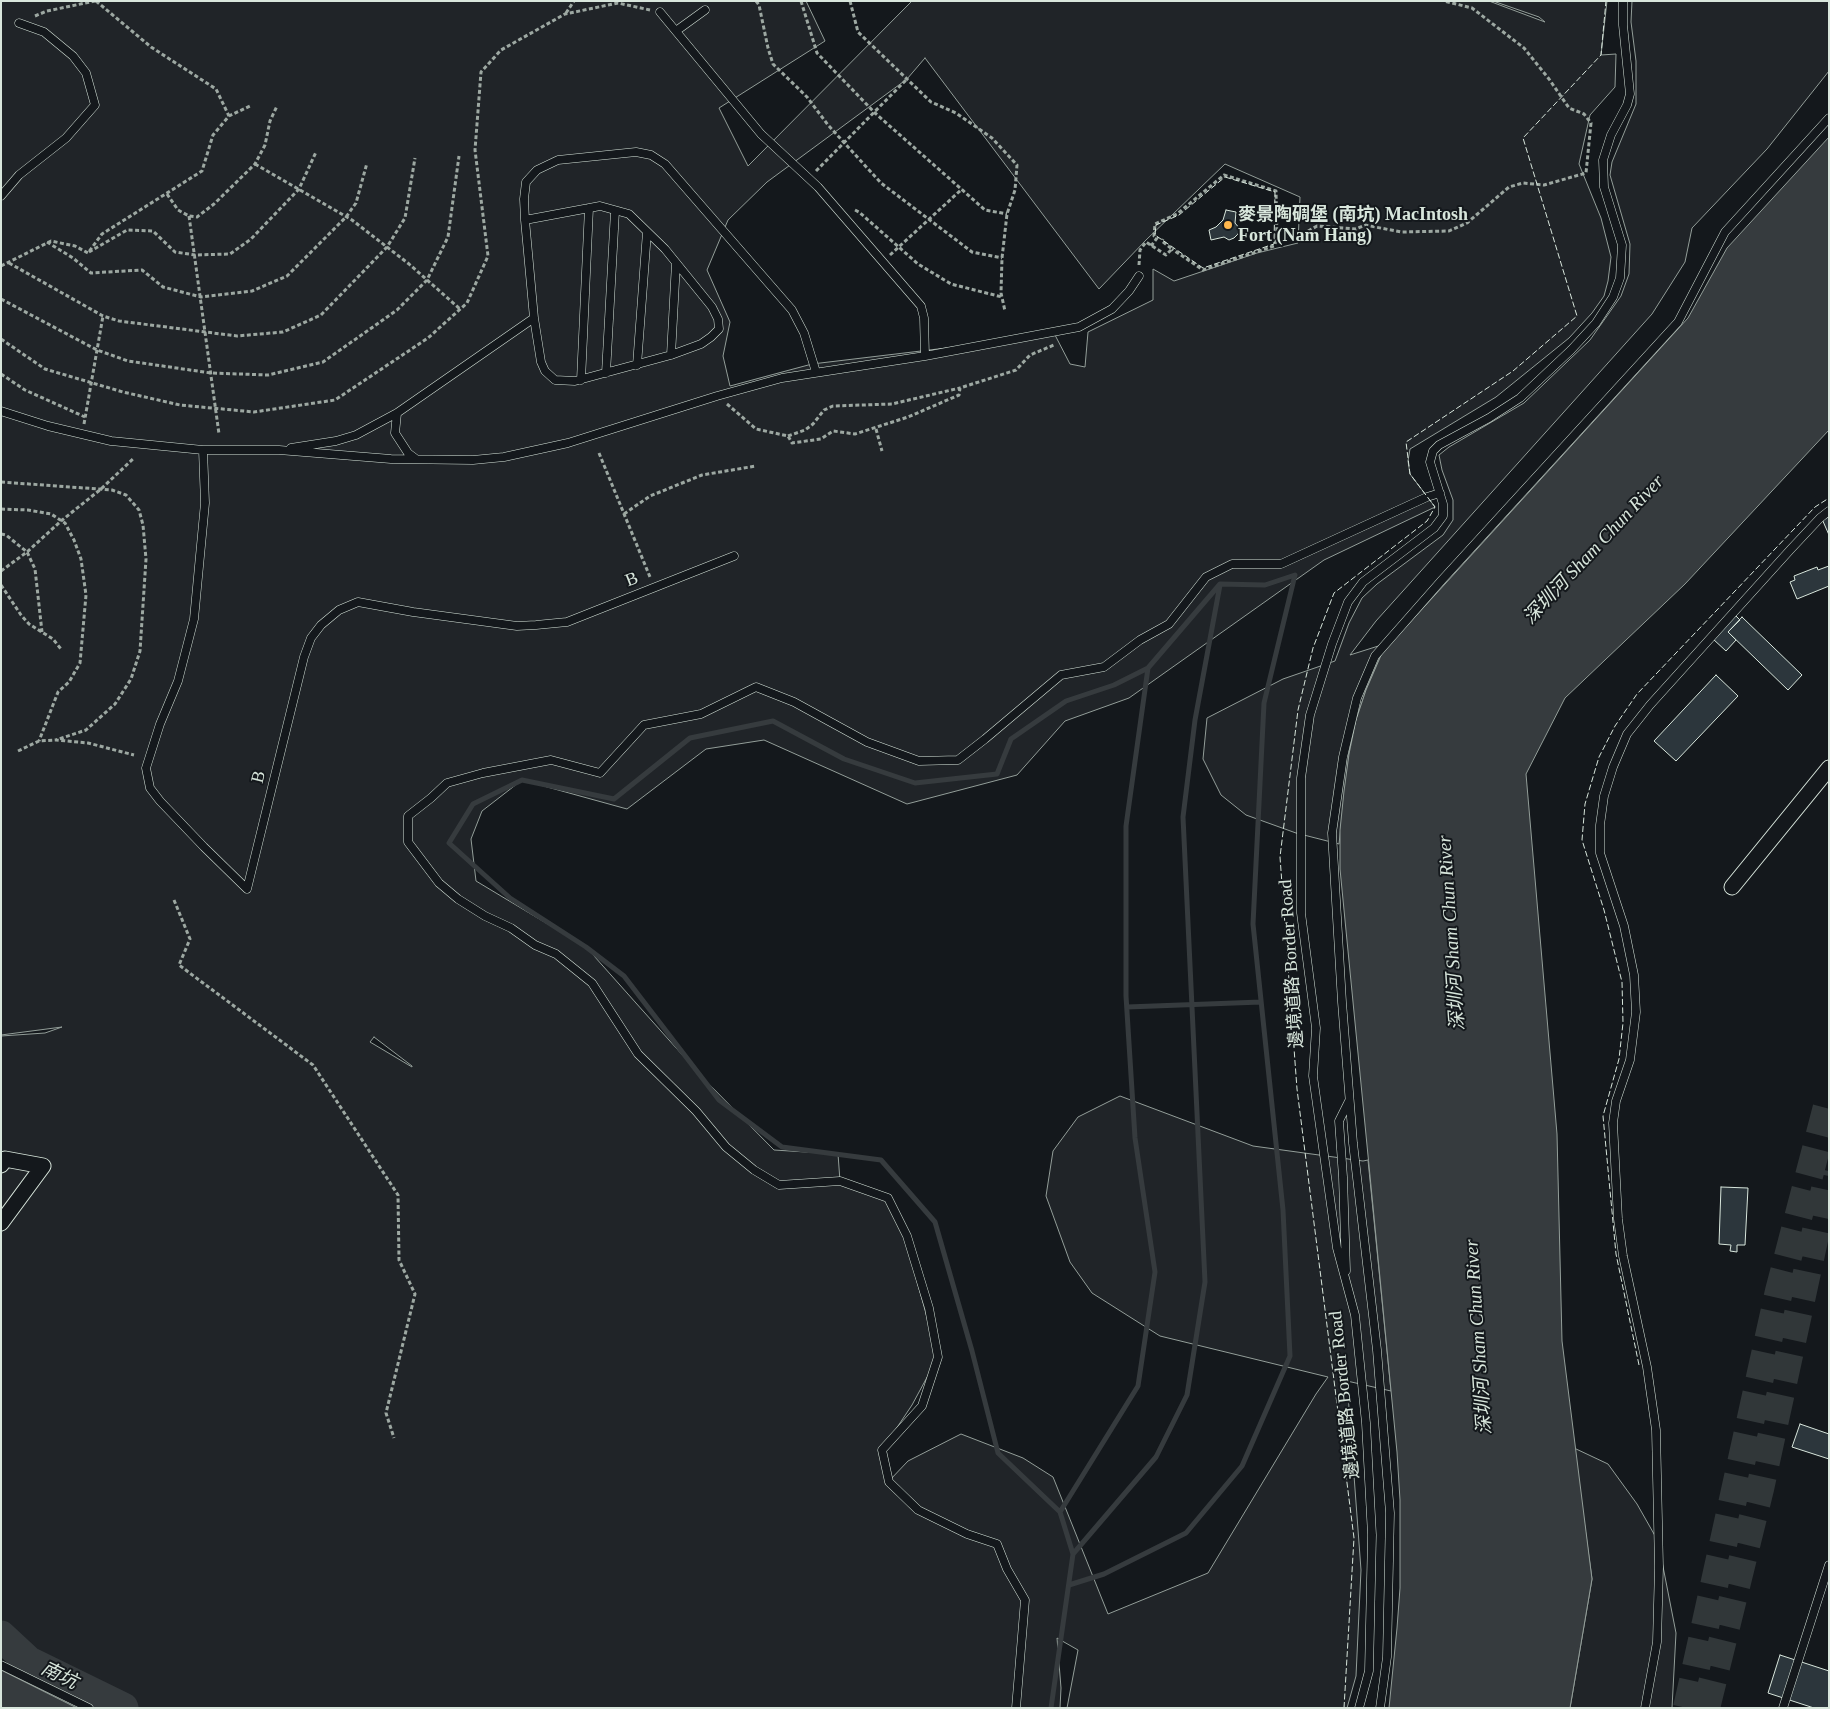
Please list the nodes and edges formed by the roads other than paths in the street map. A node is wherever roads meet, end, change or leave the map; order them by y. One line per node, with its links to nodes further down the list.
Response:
1 (1623, 1): 26 (lane, 邊境道路 Border Road)
2 (705, 10): 5 (lane)
3 (660, 12): 5 (lane)
4 (19, 23): 7 (lane)
5 (676, 31): 16 (lane)
6 (1829, 118): 31 (lane)
7 (1, 196)
8 (590, 208): 9 (lane); 10 (lane); 20 (lane)
9 (615, 210): 11 (lane); 19 (lane)
10 (525, 220): 14 (lane); 18 (lane)
11 (647, 232): 12 (lane); 17 (lane)
12 (676, 263): 15 (lane); 15 (lane)
13 (1139, 276): 16 (lane)
14 (534, 318): 20 (lane); 22 (lane)
15 (671, 355): 17 (lane)
16 (925, 356): 18 (lane)
17 (637, 365): 19 (lane)
18 (816, 372): 25 (lane)
19 (606, 373): 20 (lane)
20 (581, 380)
21 (1, 410): 23 (lane)
22 (397, 413): 24 (lane); 25 (lane)
23 (203, 450): 24 (lane); 28 (lane, B)
24 (279, 450): 25 (lane)
25 (416, 459)
26 (1440, 493): 34 (lane, 邊境道路 Border Road); 38 (lane)
27 (1829, 511): 41 (lane)
28 (734, 556)
29 (1829, 768): 30 (street)
30 (1732, 887)
31 (1350, 1100): 34 (lane); 40 (lane)
32 (1, 1165): 33 (street)
33 (1, 1223)
34 (1346, 1283): 39 (lane, 邊境道路 Border Road)
35 (1829, 1565): 42 (lane)
36 (1, 1665): 37 (lane)
37 (89, 1708)
38 (1016, 1708)
39 (1359, 1708)
40 (1380, 1708)
41 (1645, 1708)
42 (1783, 1708)

